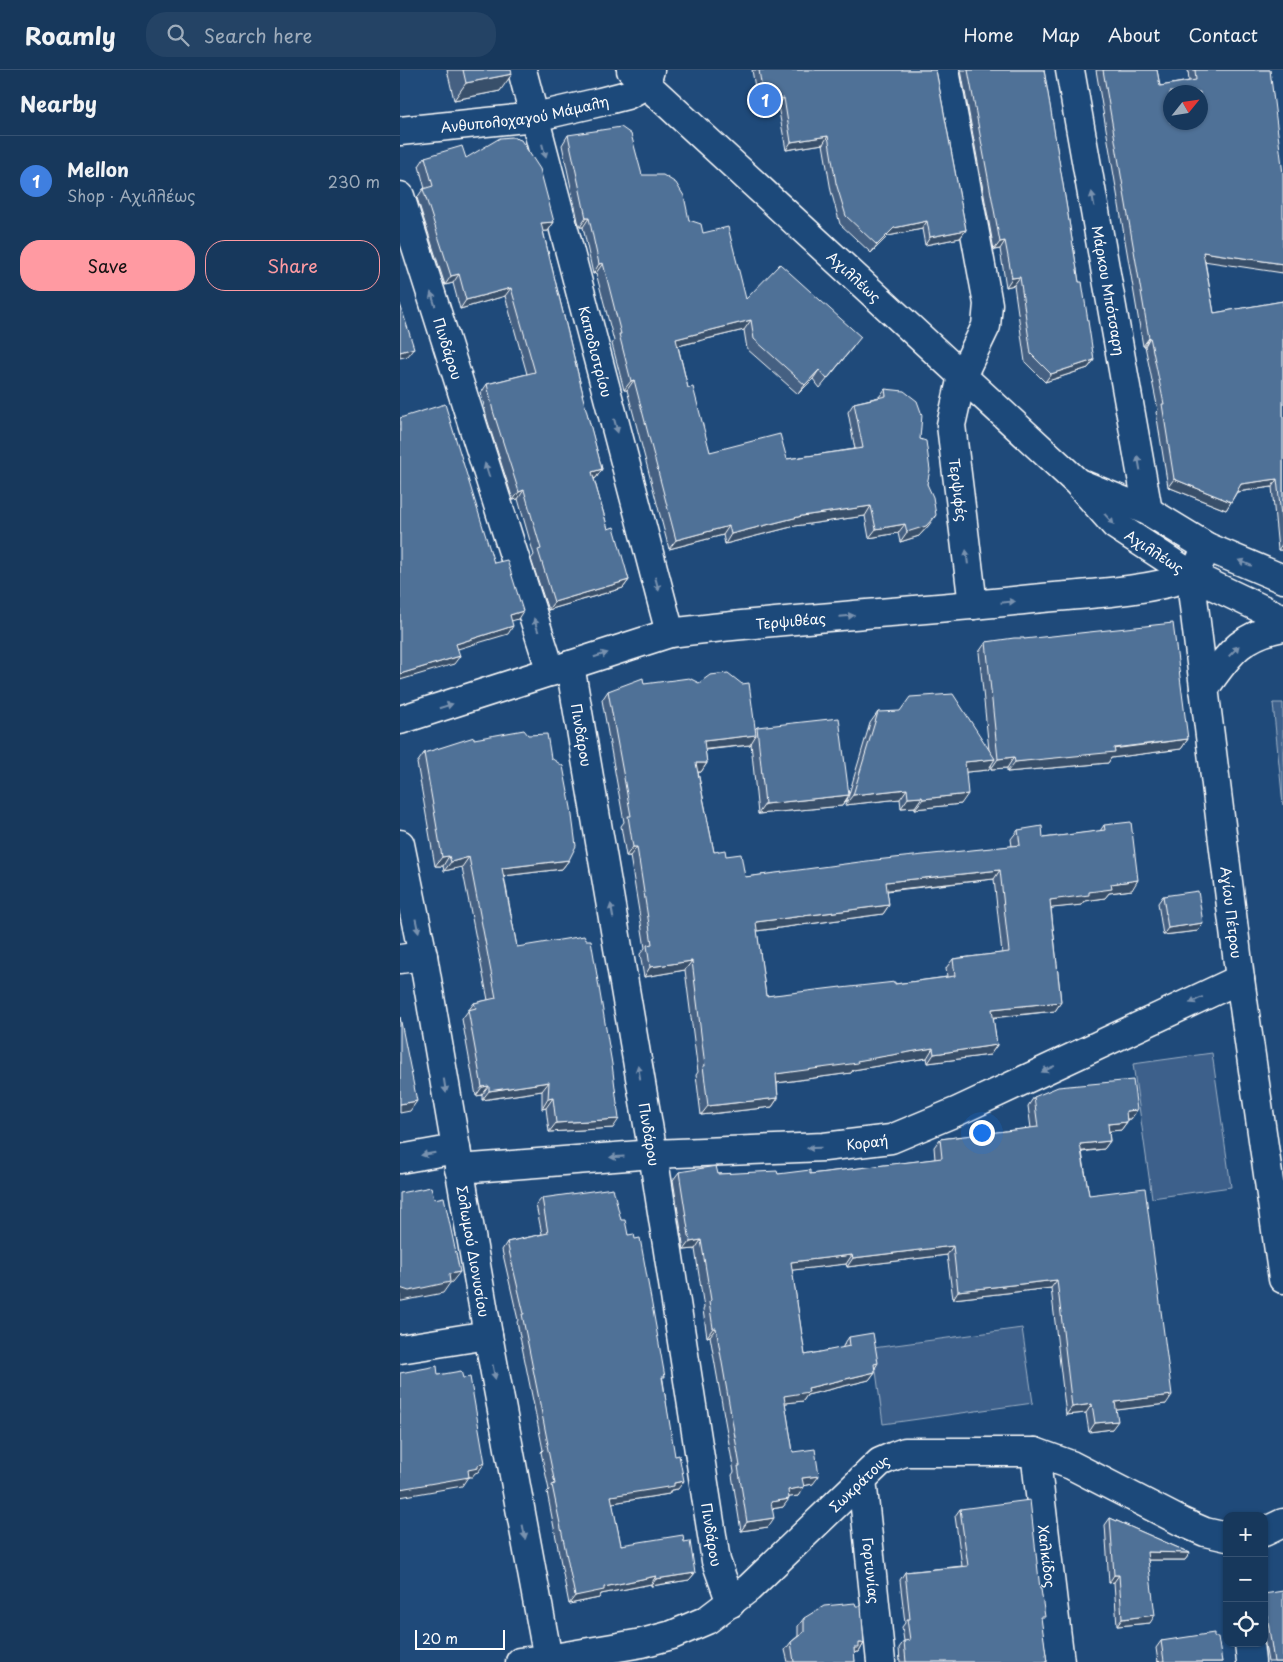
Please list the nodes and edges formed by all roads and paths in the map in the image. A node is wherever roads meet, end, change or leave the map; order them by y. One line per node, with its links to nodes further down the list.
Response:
1 (522, 70): 5 (street, Καποδιστρίου)
2 (945, 70): 8 (street, Τερψιφές)
3 (1070, 70): 10 (street, Μάρκου Μπότσαρη, one-way to 3)
4 (642, 75): 5 (street, Ανθυπολοχαγού Μάμαλη); 8 (street, Αχιλλέως)
5 (535, 117): 6 (street, Ανθυπολοχαγού Μάμαλη); 17 (street, Καποδιστρίου, one-way to 17)
6 (400, 131)
7 (400, 196): 18 (street, Πινδάρου, one-way to 7)
8 (962, 376): 9 (street, Αχιλλέως); 14 (street, Τερψιφές, one-way to 8)
9 (1077, 482): 10 (street, Αχιλλέως); 12 (street, Αχιλλέως, one-way to 12)
10 (1148, 510): 11 (street, Αχιλλέως)
11 (1207, 547): 12 (street, Αγίου Πέτρου); 13 (street, Αχιλλέως, one-way to 11)
12 (1193, 576): 14 (street, Τερψιθέας, one-way to 12); 15 (street, Αχιλλέως); 19 (street, Αγίου Πέτρου)
13 (1283, 579)
14 (973, 605): 17 (street, Τερψιθέας, one-way to 14)
15 (1283, 619)
16 (1283, 627): 19 (street, one-way to 16)
17 (670, 633): 18 (street, Τερψιθέας, one-way to 17)
18 (560, 668): 20 (street, Τερψιθέας, one-way to 18); 24 (street, Πινδάρου, one-way to 18)
19 (1204, 689): 23 (street, Αγίου Πέτρου)
20 (400, 720)
21 (400, 844): 22 (street, Σολωμού Διονυσίου, one-way to 22)
22 (412, 958): 26 (street, Σολωμού Διονυσίου, one-way to 26)
23 (1240, 979): 24 (street, Κοραή, one-way to 24); 27 (street, Αγίου Πέτρου)
24 (653, 1154): 26 (street, Κοραή, one-way to 26); 35 (street, Πινδάρου)
25 (400, 1159): 26 (street, Κοραή, one-way to 25)
26 (457, 1159): 28 (street, Σολωμού Διονυσίου)
27 (1283, 1279)
28 (488, 1335): 29 (street); 38 (street, Σολωμού Διονυσίου, one-way to 38)
29 (400, 1350)
30 (1035, 1452): 31 (street, Σωκράτους); 34 (street, Σωκράτους); 41 (street, Χαλκίδος)
31 (862, 1479): 35 (street, Σωκράτους); 40 (street, Γορτυνίας)
32 (1283, 1524): 33 (street)
33 (1268, 1530)
34 (1223, 1536)
35 (731, 1603): 37 (street, Σωκράτους)
36 (1249, 1647): 42 (street)
37 (644, 1652): 38 (street, Σωκράτους)
38 (548, 1659): 39 (street, Σωκράτους)
39 (520, 1662)
40 (881, 1662)
41 (1060, 1662)
42 (1251, 1662)

